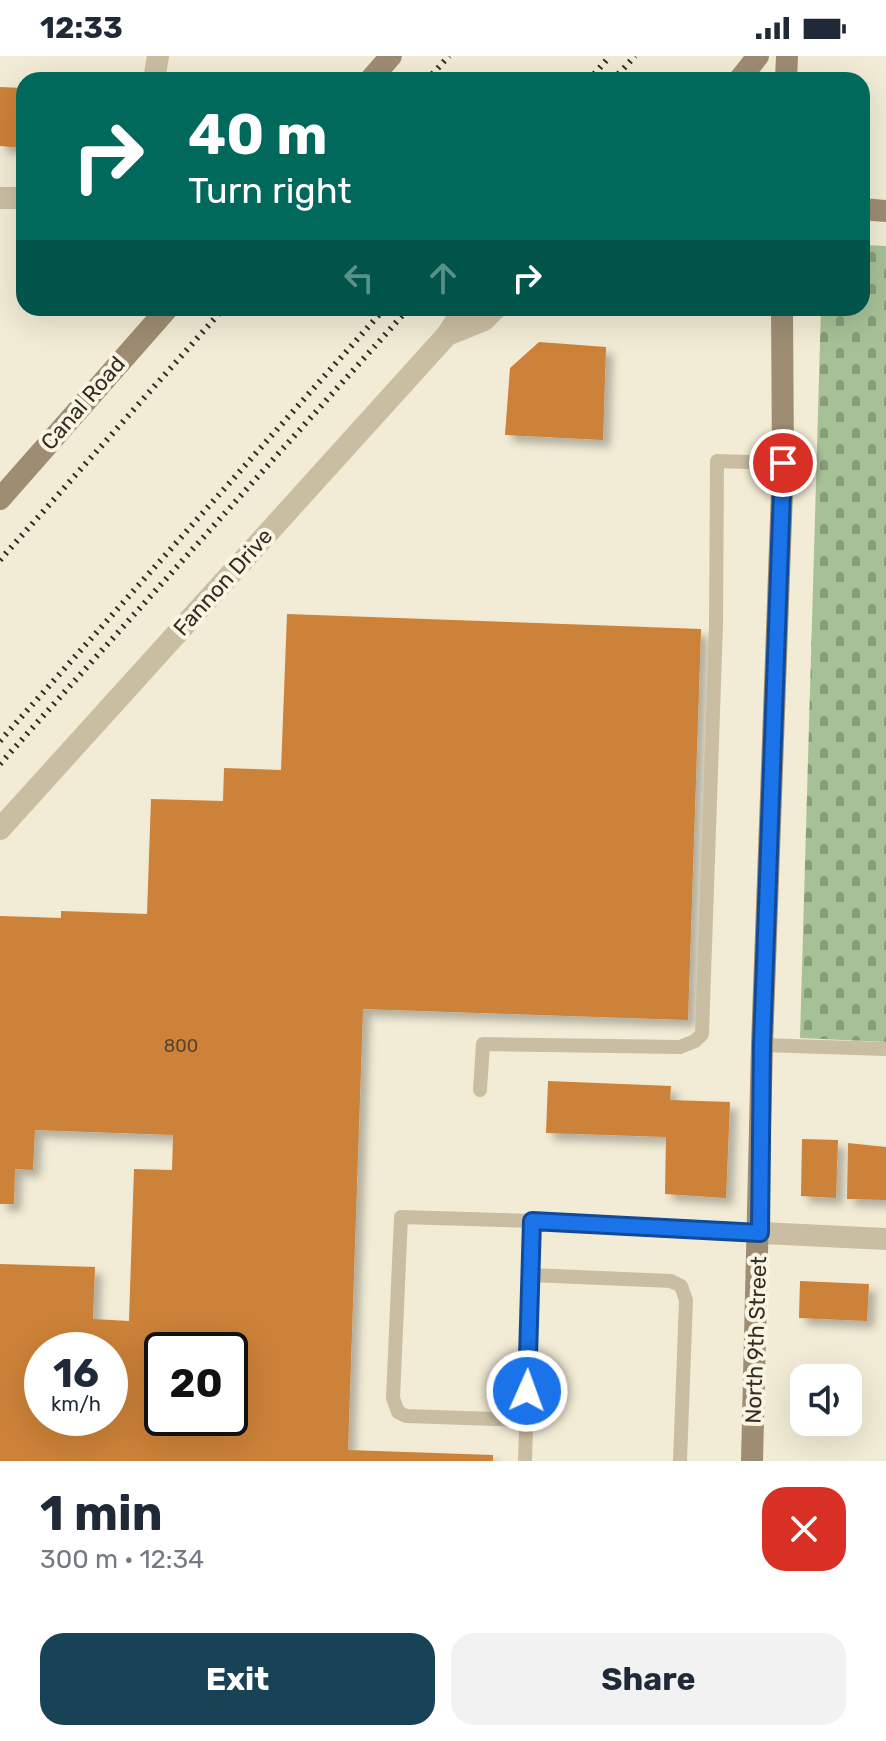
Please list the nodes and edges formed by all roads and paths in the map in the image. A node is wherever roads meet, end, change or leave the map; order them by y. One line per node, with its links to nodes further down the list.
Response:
1 (391, 56): 3 (main road)
2 (758, 56): 4 (main road)
3 (377, 72)
4 (745, 72)
5 (161, 316): 11 (main road, Canal Road)
6 (459, 316): 9 (street, Fannon Drive)
7 (488, 316): 9 (street, Fannon Drive)
8 (782, 316): 10 (main road, North 9th Street)
9 (447, 335): 12 (street, Fannon Drive)
10 (783, 463): 13 (main road, North 9th Street); 15 (lane)
11 (0, 499)
12 (0, 829)
13 (762, 1045): 14 (lane); 17 (main road, North 9th Street)
14 (886, 1049)
15 (480, 1090)
16 (532, 1221): 17 (lane); 19 (lane); 20 (lane)
17 (760, 1233): 18 (street); 23 (main road, North 9th Street)
18 (886, 1239)
19 (531, 1275): 20 (lane); 22 (lane)
20 (526, 1420): 21 (lane)
21 (525, 1461)
22 (680, 1461)
23 (752, 1461)

